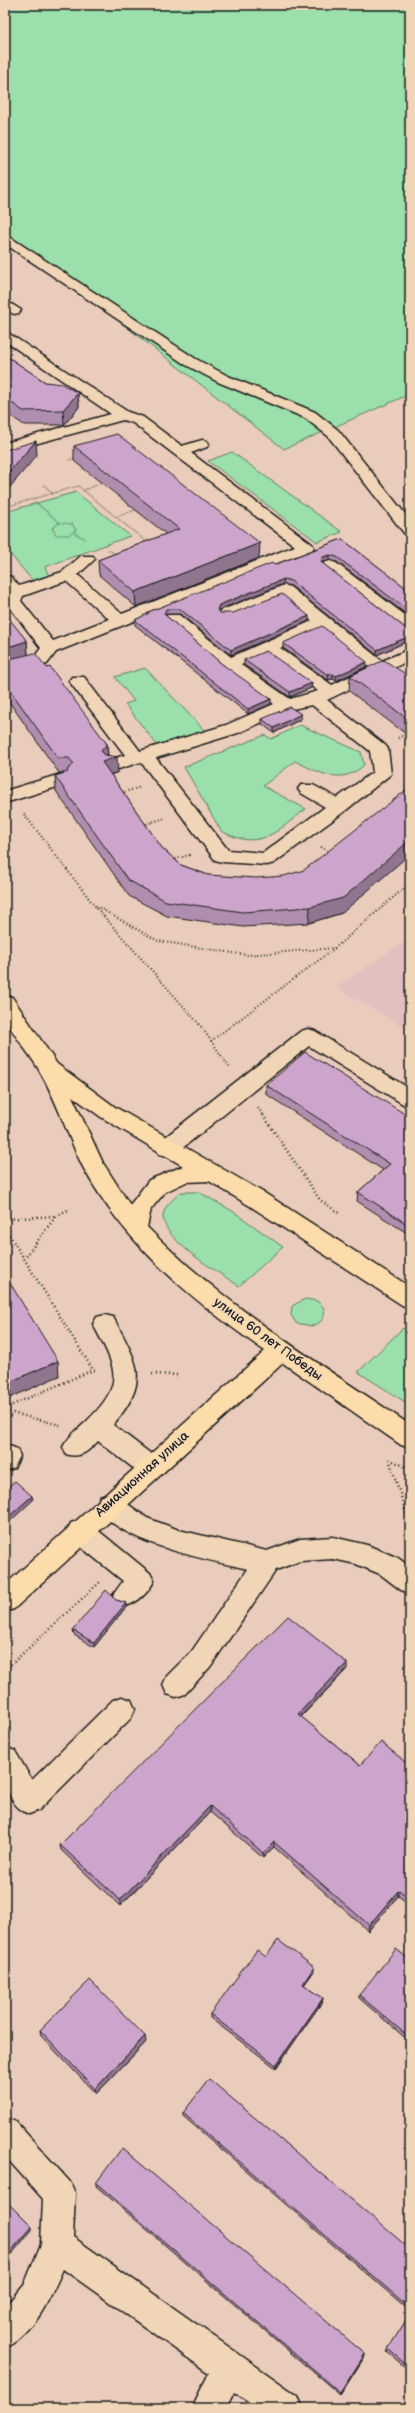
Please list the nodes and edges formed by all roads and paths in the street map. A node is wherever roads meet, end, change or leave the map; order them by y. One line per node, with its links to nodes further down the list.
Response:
1 (5, 238): 20 (lane)
2 (5, 335): 3 (lane)
3 (123, 415): 6 (lane); 8 (lane)
4 (11, 416): 5 (path)
5 (5, 419)
6 (9, 443)
7 (202, 444): 8 (lane)
8 (180, 452): 29 (lane)
9 (76, 458): 10 (path)
10 (69, 460)
11 (102, 483): 13 (path)
12 (44, 485): 14 (path)
13 (83, 490): 14 (path); 18 (path)
14 (52, 494): 15 (path)
15 (33, 500): 16 (path); 19 (path)
16 (5, 508)
17 (136, 510): 18 (path)
18 (116, 517): 21 (path)
19 (60, 523): 19 (path)
20 (410, 530)
21 (145, 549)
22 (87, 559): 24 (lane)
23 (330, 566): 31 (lane)
24 (68, 575): 26 (lane); 29 (lane)
25 (5, 580): 26 (lane)
26 (16, 593): 33 (lane)
27 (226, 614): 30 (lane)
28 (173, 618): 35 (lane)
29 (120, 620): 33 (lane)
30 (324, 622): 32 (lane); 36 (lane)
31 (410, 628)
32 (268, 647): 35 (lane); 39 (lane)
33 (50, 648): 37 (lane)
34 (410, 654): 36 (lane)
35 (229, 664): 40 (lane)
36 (381, 668): 39 (lane)
37 (5, 670)
38 (78, 681): 43 (lane)
39 (323, 696): 40 (lane); 50 (lane)
40 (288, 705): 43 (lane)
41 (406, 734): 42 (path)
42 (398, 738)
43 (140, 756): 44 (lane); 50 (lane)
44 (112, 764)
45 (64, 779): 49 (lane)
46 (144, 786): 48 (path)
47 (307, 789): 50 (lane)
48 (115, 794)
49 (5, 797)
50 (338, 807)
51 (23, 812): 59 (path)
52 (167, 818): 53 (path)
53 (137, 826)
54 (328, 851): 56 (path)
55 (193, 854): 57 (path)
56 (333, 854)
57 (168, 862)
58 (410, 883): 60 (path)
59 (94, 905): 60 (path); 62 (path)
60 (335, 948): 62 (path)
61 (5, 1002): 63 (main road)
62 (211, 1041): 64 (path)
63 (49, 1068): 66 (main road); 72 (main road, улица 60 лет Победы)
64 (244, 1088): 65 (lane); 66 (lane); 69 (path)
65 (410, 1098)
66 (167, 1148): 67 (main road)
67 (212, 1173): 72 (main road); 74 (main road)
68 (68, 1210): 70 (path)
69 (339, 1213)
70 (56, 1216): 71 (path); 73 (path)
71 (5, 1218)
72 (136, 1229): 76 (main road, улица 60 лет Победы)
73 (24, 1259)
74 (410, 1299)
75 (105, 1324): 79 (lane)
76 (281, 1350): 80 (main road, улица 60 лет Победы); 83 (main road, Авиационная улица)
77 (93, 1370): 78 (path)
78 (5, 1409): 79 (path)
79 (88, 1435): 83 (lane)
80 (410, 1438)
81 (5, 1454): 82 (lane)
82 (5, 1461)
83 (150, 1467): 85 (main road, Авиационная улица)
84 (410, 1469): 86 (path)
85 (109, 1504): 87 (main road, Авиационная улица); 88 (lane)
86 (410, 1525)
87 (80, 1531): 89 (lane); 92 (main road, Авиационная улица)
88 (267, 1562): 90 (lane); 94 (lane)
89 (120, 1564): 91 (lane); 93 (path)
90 (410, 1582)
91 (126, 1595)
92 (5, 1601)
93 (5, 1670)
94 (176, 1685)
95 (122, 1709): 96 (lane)
96 (5, 1760)
97 (7, 2142): 98 (lane)
98 (57, 2245): 99 (lane); 100 (lane)
99 (5, 2332)
100 (230, 2368): 101 (lane); 102 (lane)
101 (209, 2408)
102 (286, 2408)

